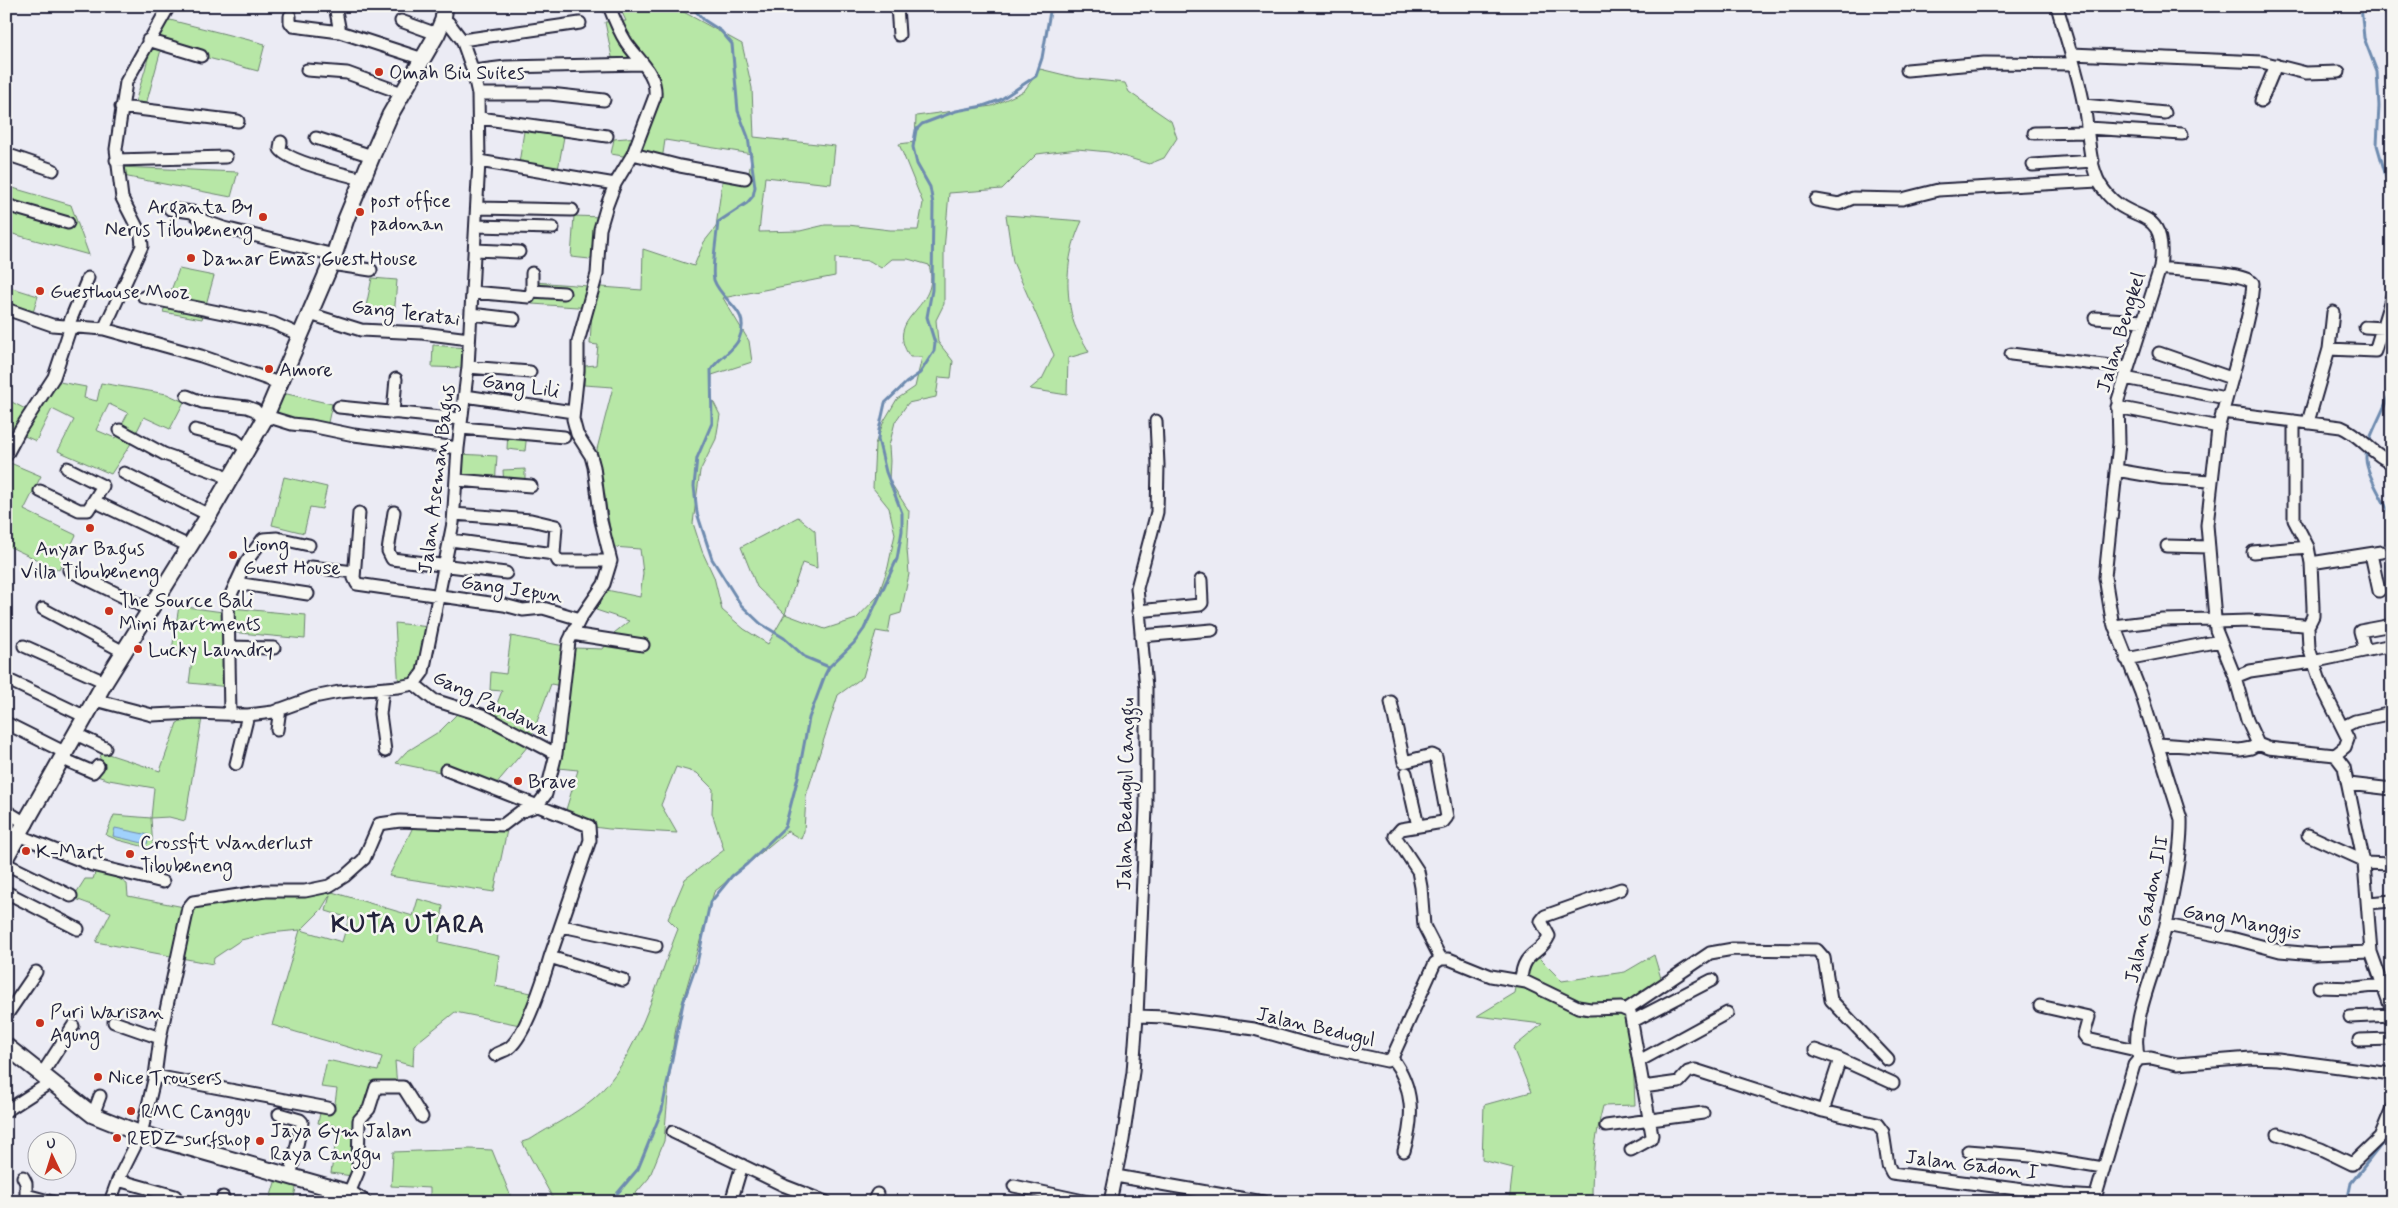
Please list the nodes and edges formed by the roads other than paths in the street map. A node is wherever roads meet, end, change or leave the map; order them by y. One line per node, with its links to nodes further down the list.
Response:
1 (169, 6): 13 (street)
2 (335, 6): 10 (street)
3 (609, 6): 18 (street)
4 (897, 6): 12 (street)
5 (2057, 6): 17 (street)
6 (444, 13): 11 (main road); 14 (street, Jalan Aseman Bagus)
7 (290, 16): 10 (street)
8 (401, 21): 11 (street)
9 (580, 23): 14 (street)
10 (340, 32): 16 (street)
11 (437, 34): 16 (main road)
12 (898, 35)
13 (148, 40): 15 (street); 29 (street)
14 (462, 40): 22 (street, Jalan Aseman Bagus)
15 (201, 56)
16 (423, 59): 24 (main road)
17 (2072, 59): 19 (street); 21 (street); 28 (street)
18 (642, 64): 22 (street); 40 (street)
19 (2276, 65): 23 (street); 27 (street)
20 (307, 70): 24 (street)
21 (1907, 70)
22 (473, 71): 25 (street, Jalan Aseman Bagus)
23 (2339, 72)
24 (402, 93): 42 (main road)
25 (478, 94): 26 (street); 31 (street, Jalan Aseman Bagus)
26 (604, 100)
27 (2261, 101)
28 (2084, 105): 30 (street); 33 (street)
29 (120, 107): 32 (street); 43 (street)
30 (2165, 113)
31 (480, 118): 36 (street); 44 (street, Jalan Aseman Bagus)
32 (238, 121)
33 (2088, 130): 34 (street); 35 (street); 45 (street)
34 (2034, 133)
35 (2182, 134)
36 (608, 136)
37 (316, 138): 42 (street)
38 (281, 142): 49 (street)
39 (6, 154): 47 (street)
40 (634, 154): 48 (street); 51 (street)
41 (226, 156): 43 (street)
42 (372, 156): 49 (main road)
43 (116, 160): 82 (street)
44 (479, 161): 51 (street); 54 (street, Jalan Aseman Bagus)
45 (2093, 161): 46 (street); 50 (street)
46 (2033, 165)
47 (54, 170)
48 (745, 178)
49 (362, 179): 62 (main road)
50 (2098, 181): 52 (street); 63 (street, Jalan Bengkel)
51 (615, 184): 99 (street)
52 (1816, 200)
53 (6, 206): 57 (street)
54 (477, 208): 56 (street); 58 (street, Jalan Aseman Bagus)
55 (170, 209): 62 (street)
56 (572, 210)
57 (68, 223)
58 (476, 226): 59 (street); 60 (street, Jalan Aseman Bagus)
59 (553, 228)
60 (475, 250): 61 (street); 67 (street, Jalan Aseman Bagus)
61 (519, 252)
62 (333, 260): 64 (street); 74 (main road)
63 (2160, 268): 78 (street, Jalan Bengkel); 91 (street)
64 (371, 270)
65 (532, 273): 68 (street)
66 (88, 278): 79 (street)
67 (472, 292): 68 (street); 75 (street, Jalan Aseman Bagus)
68 (532, 292): 69 (street)
69 (564, 293)
70 (2392, 296): 81 (street)
71 (144, 297): 83 (street)
72 (6, 309): 79 (street)
73 (2332, 312): 85 (street)
74 (310, 314): 83 (main road); 84 (street, Gang Teratai)
75 (471, 314): 77 (street); 84 (street, Jalan Aseman Bagus)
76 (2095, 318): 78 (street)
77 (514, 319)
78 (2143, 321): 90 (street, Jalan Bengkel)
79 (70, 326): 82 (street); 113 (street)
80 (2365, 327): 81 (street)
81 (2384, 328): 85 (street)
82 (104, 329): 93 (street)
83 (300, 335): 93 (main road)
84 (469, 339): 88 (street, Jalan Aseman Bagus)
85 (2329, 349): 105 (street)
86 (2011, 354): 90 (street)
87 (2159, 354): 91 (street)
88 (468, 367): 89 (street); 95 (street, Jalan Aseman Bagus)
89 (530, 372)
90 (2127, 373): 96 (street); 98 (street, Jalan Bengkel)
91 (2231, 378): 96 (street)
92 (396, 380): 101 (street)
93 (280, 383): 102 (main road)
94 (187, 396): 102 (street)
95 (464, 396): 99 (street, Gang Lili); 106 (street, Jalan Aseman Bagus)
96 (2225, 398): 100 (street)
97 (339, 407): 101 (street)
98 (2117, 407): 107 (street); 116 (street, Jalan Bengkel)
99 (573, 412): 136 (street)
100 (2222, 412): 104 (street); 107 (street)
101 (392, 413): 106 (street)
102 (265, 418): 111 (street); 112 (main road)
103 (1156, 421): 150 (street, Jalan Bedugul Canggu)
104 (2294, 421): 105 (street); 133 (street)
105 (2308, 422): 114 (street)
106 (461, 424): 110 (street); 111 (street, Jalan Aseman Bagus)
107 (2219, 427): 120 (street)
108 (120, 430): 119 (street)
109 (195, 430): 112 (street)
110 (564, 438)
111 (458, 448): 118 (street, Jalan Aseman Bagus)
112 (247, 450): 119 (main road)
113 (6, 456)
114 (2392, 462)
115 (67, 468): 123 (street)
116 (2116, 470): 120 (street); 154 (street, Jalan Bengkel)
117 (124, 473): 127 (street)
118 (457, 480): 121 (street); 126 (street, Jalan Aseman Bagus)
119 (228, 482): 127 (main road)
120 (2211, 482): 132 (street)
121 (531, 486)
122 (40, 491): 123 (street)
123 (94, 501): 130 (street)
124 (394, 512): 138 (street)
125 (359, 513): 141 (street)
126 (454, 514): 128 (street, Jalan Aseman Bagus); 135 (street)
127 (209, 515): 130 (main road)
128 (451, 540): 135 (street); 138 (street, Jalan Aseman Bagus)
129 (309, 545): 144 (street)
130 (189, 546): 149 (main road)
131 (2167, 546): 132 (street)
132 (2209, 547): 152 (street)
133 (2308, 547): 134 (street); 137 (street)
134 (2252, 552)
135 (554, 554): 136 (street)
136 (611, 560): 151 (street, Gang Pandawa)
137 (2311, 563): 145 (street); 168 (street)
138 (446, 566): 142 (street); 147 (street, Jalan Aseman Bagus)
139 (311, 568): 141 (street)
140 (70, 570): 149 (street)
141 (354, 572): 147 (street, Gang Jepun)
142 (506, 573)
143 (1201, 580): 150 (street)
144 (236, 583): 146 (street); 163 (street)
145 (2379, 591)
146 (308, 594)
147 (439, 596): 151 (street, Gang Jepun); 172 (street, Jalan Aseman Bagus)
148 (43, 608): 166 (street)
149 (150, 610): 166 (main road)
150 (1138, 610): 158 (street, Jalan Bedugul Canggu)
151 (580, 619): 157 (street, Gang Pandawa)
152 (2214, 620): 154 (street); 155 (street); 159 (street)
153 (2392, 624): 165 (street)
154 (2114, 626): 167 (street, Jalan Gadon III)
155 (2303, 626)
156 (1212, 630): 158 (street)
157 (572, 634): 162 (street); 190 (street, Gang Pandawa)
158 (1141, 636): 231 (street, Jalan Bedugul Canggu)
159 (2220, 641): 167 (street); 169 (street)
160 (2392, 645): 165 (street)
161 (24, 646): 171 (street)
162 (643, 646)
163 (230, 647): 164 (street); 178 (street)
164 (274, 648)
165 (2365, 650): 168 (street)
166 (124, 652): 171 (main road)
167 (2126, 659): 185 (street, Jalan Gadon III)
168 (2312, 662): 169 (street); 182 (street)
169 (2235, 677): 186 (street)
170 (6, 679): 180 (street)
171 (105, 682): 174 (main road)
172 (414, 684): 173 (street); 190 (street, Gang Pandawa)
173 (383, 689): 176 (street); 188 (street)
174 (95, 700): 178 (street); 180 (main road)
175 (1391, 702): 200 (street)
176 (280, 709): 179 (street); 183 (street)
177 (2392, 713): 182 (street)
178 (230, 715): 179 (street)
179 (248, 715): 192 (street)
180 (86, 717): 184 (main road)
181 (6, 723): 189 (street)
182 (2343, 727): 191 (street)
183 (277, 730)
184 (76, 734): 187 (street); 189 (main road)
185 (2158, 744): 186 (street); 213 (street, Jalan Gadon III)
186 (2258, 744): 191 (street)
187 (105, 748)
188 (385, 750)
189 (63, 754): 193 (street); 201 (main road)
190 (556, 754): 198 (street, Gang Pandawa)
191 (2335, 755): 196 (street)
192 (236, 764)
193 (98, 766)
194 (446, 770): 198 (street)
195 (1406, 773): 200 (street)
196 (2349, 784): 197 (street); 204 (street)
197 (2392, 789)
198 (537, 806): 214 (street); 236 (street)
199 (6, 811): 201 (street)
200 (1418, 826): 219 (street)
201 (24, 830): 203 (main road); 207 (street)
202 (2308, 835): 204 (street)
203 (6, 857)
204 (2363, 862): 206 (street); 212 (street)
205 (6, 864): 210 (street)
206 (2392, 864)
207 (162, 882)
208 (1621, 889): 222 (street)
209 (6, 892): 215 (street)
210 (71, 896)
211 (2392, 900): 212 (street)
212 (2368, 903): 217 (street)
213 (2166, 925): 217 (street, Gang Manggis); 242 (street, Jalan Gadon III)
214 (562, 926): 216 (street); 218 (street)
215 (78, 929)
216 (656, 946)
217 (2371, 952): 225 (street)
218 (550, 957): 221 (street); 241 (street)
219 (1441, 959): 222 (street); 243 (street, Jalan Bedugul)
220 (36, 972): 230 (street)
221 (623, 980)
222 (1521, 980): 227 (street)
223 (1712, 980): 233 (street)
224 (2319, 987): 225 (street)
225 (2387, 992): 229 (street)
226 (2040, 1006): 242 (street)
227 (1627, 1009): 233 (street); 245 (street)
228 (1727, 1013): 246 (street)
229 (2392, 1013): 232 (street)
230 (6, 1016)
231 (1137, 1016): 243 (street, Jalan Bedugul); 271 (street)
232 (2350, 1017)
233 (1633, 1021): 246 (street)
234 (114, 1022): 236 (street)
235 (73, 1026): 249 (street)
236 (160, 1038): 248 (street)
237 (2392, 1039): 238 (street)
238 (2359, 1040)
239 (6, 1046): 249 (main road)
240 (1815, 1050): 244 (street)
241 (495, 1055)
242 (2137, 1055): 247 (street); 270 (street, Jalan Gadon III)
243 (1392, 1058): 268 (street)
244 (1840, 1059): 250 (street); 256 (street)
245 (1888, 1060)
246 (1639, 1061): 251 (street)
247 (2392, 1074)
248 (155, 1076): 253 (street); 264 (street)
249 (47, 1078): 255 (street); 259 (main road)
250 (1893, 1084)
251 (1643, 1087): 256 (street); 261 (street)
252 (100, 1096): 259 (street)
253 (328, 1108)
254 (2392, 1108): 265 (street)
255 (6, 1111)
256 (1823, 1111): 278 (street, Jalan Gadon I)
257 (1703, 1113): 261 (street)
258 (279, 1114): 273 (street)
259 (93, 1115): 264 (main road)
260 (422, 1117): 277 (street)
261 (1649, 1120): 262 (street); 266 (street)
262 (1606, 1126)
263 (673, 1132): 269 (street)
264 (141, 1134): 273 (main road); 274 (street)
265 (2278, 1134)
266 (1631, 1150)
267 (1968, 1151): 270 (street)
268 (1404, 1152)
269 (742, 1165): 281 (street); 282 (street)
270 (2103, 1168): 278 (street, Jalan Gadon III)
271 (1116, 1176): 284 (street); 285 (street)
272 (23, 1177): 279 (street)
273 (290, 1177): 277 (main road)
274 (118, 1180): 276 (street); 280 (street)
275 (1014, 1186): 283 (street)
276 (175, 1196)
277 (353, 1198)
278 (2094, 1199)
279 (52, 1202)
280 (110, 1202)
281 (731, 1202)
282 (826, 1202)
283 (1088, 1202)
284 (1110, 1202)
285 (1263, 1202)

